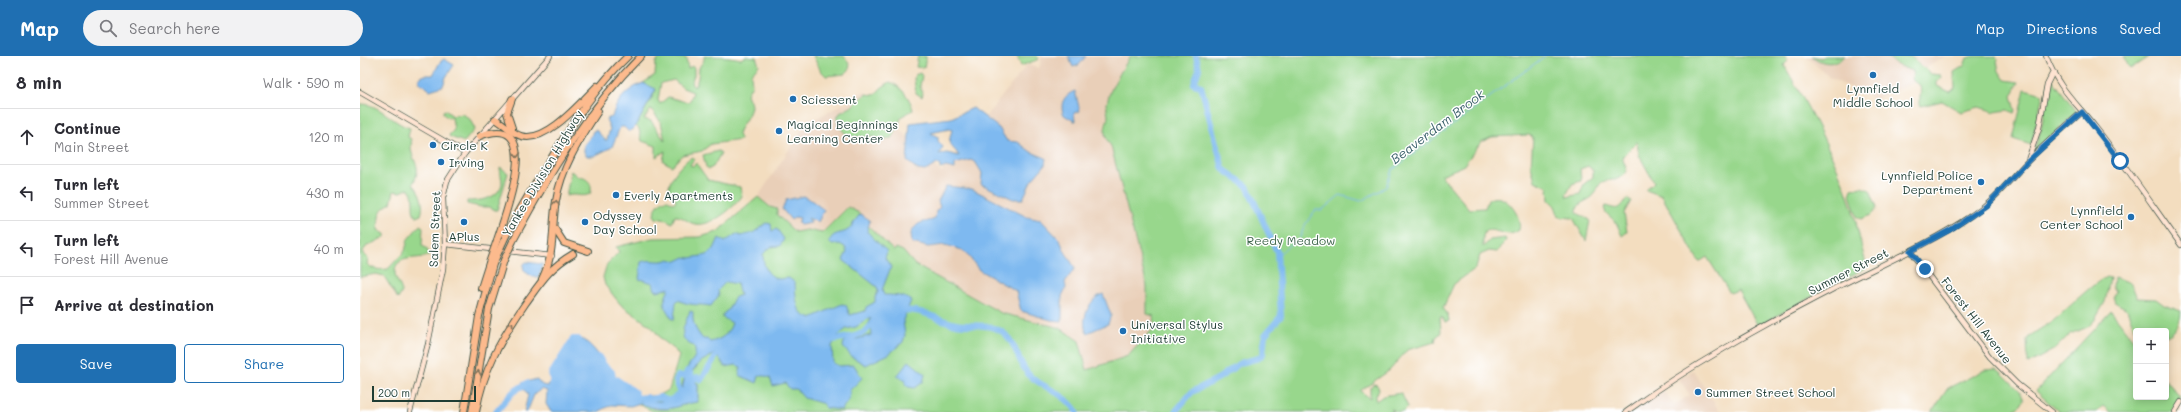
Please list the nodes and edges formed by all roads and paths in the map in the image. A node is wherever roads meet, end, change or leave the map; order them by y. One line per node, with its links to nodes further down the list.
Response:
1 (550, 56): 9 (main road, Salem Street)
2 (628, 56): 5 (highway, Yankee Division Highway)
3 (641, 56): 7 (highway, Yankee Division Highway)
4 (2046, 56): 6 (main road)
5 (621, 63): 12 (highway); 18 (highway, Yankee Division Highway)
6 (2052, 74): 10 (main road); 16 (main road)
7 (616, 82): 17 (highway, one-way to 7); 29 (highway, Yankee Division Highway, one-way to 7, bridge)
8 (360, 92): 15 (main road)
9 (512, 99): 11 (main road, Salem Street); 12 (highway)
10 (2082, 112): 16 (main road, Summer Street); 20 (main road)
11 (495, 119): 12 (highway); 13 (highway); 14 (main road, Salem Street)
12 (515, 133)
13 (508, 135): 14 (highway); 18 (highway, one-way to 18)
14 (480, 136): 15 (main road, Salem Street)
15 (465, 152): 19 (main road, Salem Street)
16 (2028, 161): 22 (main road, Summer Street)
17 (554, 221): 21 (highway); 24 (highway)
18 (500, 241): 28 (highway, Yankee Division Highway, bridge)
19 (445, 244): 24 (main road); 27 (main road, Salem Street)
20 (2181, 245)
21 (588, 251)
22 (1910, 251): 31 (main road, Summer Street); 32 (main road, Forest Hill Avenue)
23 (573, 254): 25 (highway)
24 (552, 256): 25 (highway)
25 (542, 279): 30 (highway, one-way to 25)
26 (2181, 402): 33 (main road)
27 (410, 412)
28 (464, 412)
29 (472, 412)
30 (476, 412)
31 (1626, 412)
32 (2052, 412)
33 (2175, 412)

